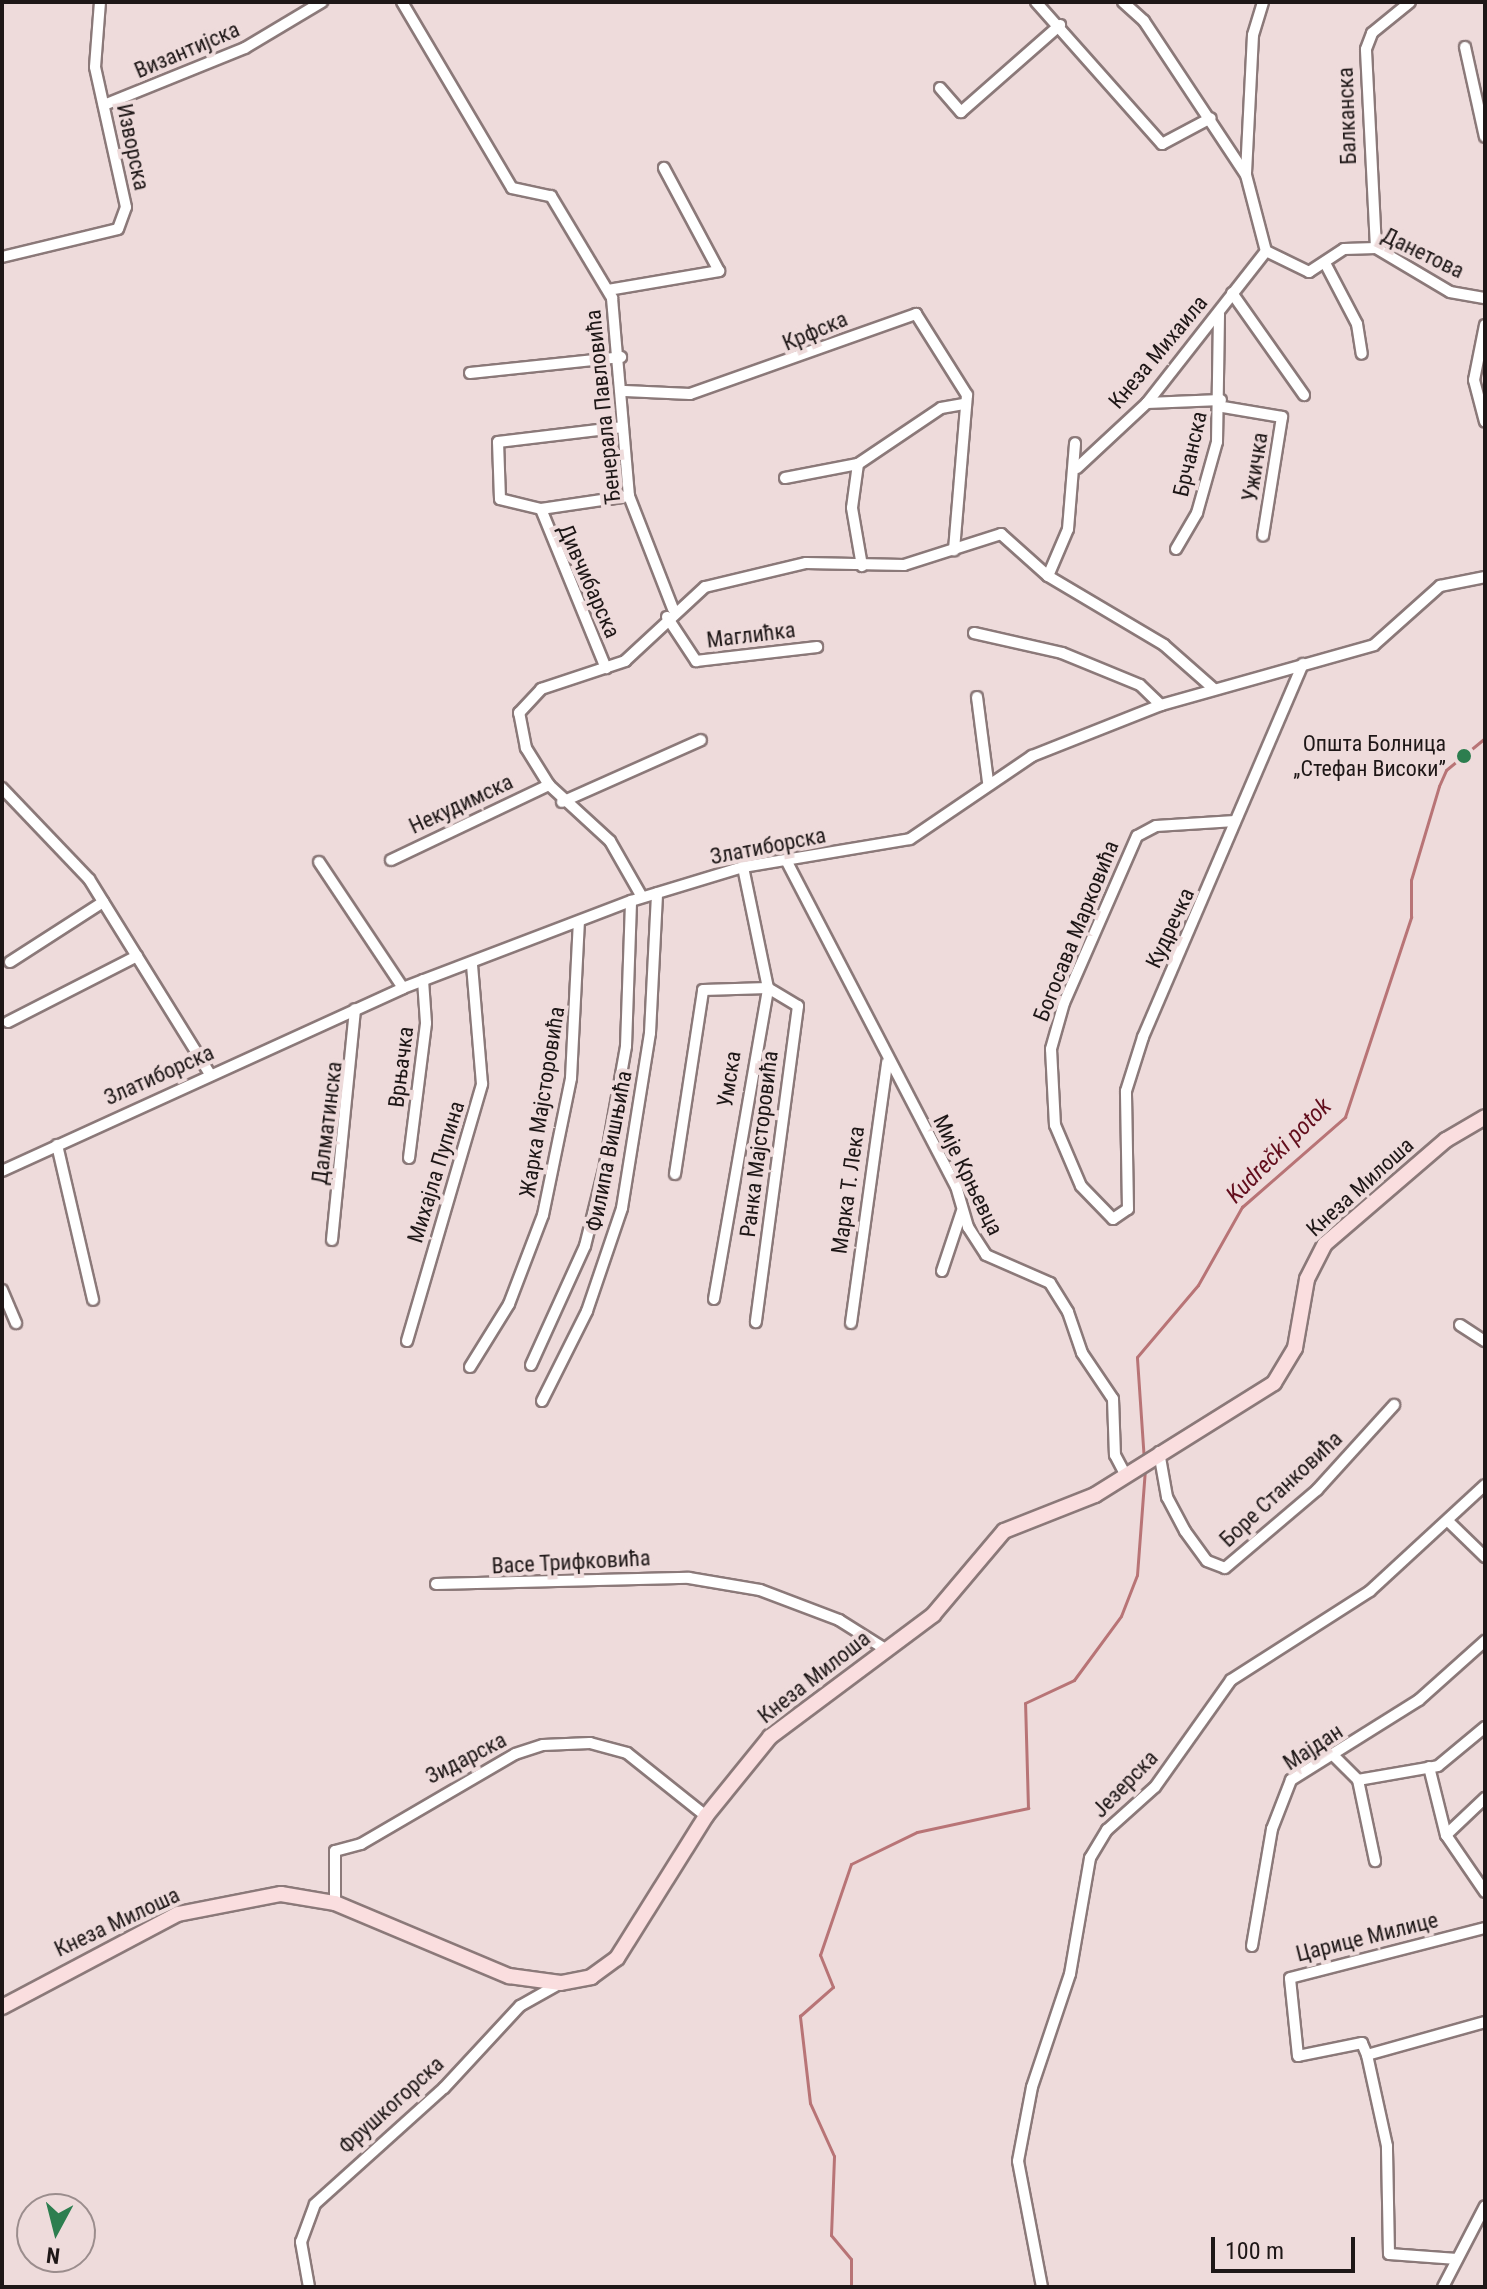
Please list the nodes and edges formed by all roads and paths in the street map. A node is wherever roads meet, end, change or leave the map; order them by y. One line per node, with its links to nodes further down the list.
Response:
1 (100, 2): 11 (street, Изворска)
2 (322, 2): 11 (street, Византијска)
3 (402, 2): 20 (street, Ђенерала Павловића)
4 (1036, 2): 8 (street)
5 (1123, 2): 12 (street)
6 (1263, 2): 15 (street)
7 (1410, 2): 16 (street, Балканска)
8 (1060, 25): 10 (street); 12 (street)
9 (1465, 47): 13 (street)
10 (940, 88)
11 (104, 105): 18 (street, Изворска)
12 (1211, 118): 15 (street)
13 (1485, 137)
14 (664, 168): 20 (street)
15 (1246, 175): 17 (street)
16 (1376, 248): 19 (street, Данетова); 22 (street, Данетова)
17 (1266, 251): 19 (street, Данетова); 21 (street)
18 (2, 257)
19 (1325, 263): 25 (street)
20 (608, 290): 26 (street, Ђенерала Павловића)
21 (1232, 293): 23 (street, Кнеза Михаила); 29 (street)
22 (1485, 298)
23 (1219, 314): 30 (street, Кнеза Михаила); 31 (street, Брчанска)
24 (1485, 325): 33 (street)
25 (1362, 354)
26 (621, 357): 27 (street); 28 (street, Ђенерала Павловића)
27 (470, 373)
28 (625, 391): 32 (street, Крфска); 34 (street, Ђенерала Павловића)
29 (1304, 395)
30 (1147, 403): 31 (street); 37 (street, Кнеза Михаила)
31 (1222, 403): 41 (street, Ужичка); 42 (street, Брчанска)
32 (964, 404): 36 (street); 43 (street)
33 (1485, 422)
34 (623, 427): 39 (street, Ђенерала Павловића); 40 (street)
35 (1075, 443): 37 (street)
36 (858, 464): 38 (street); 44 (street)
37 (1077, 468): 45 (street)
38 (785, 478)
39 (629, 496): 40 (street); 47 (street, Ђенерала Павловића)
40 (541, 509): 51 (street, Дивчибарска)
41 (1263, 535)
42 (1176, 549)
43 (954, 550): 44 (street); 45 (street)
44 (862, 566): 47 (street)
45 (1048, 576): 52 (street)
46 (1485, 577): 50 (street, Златиборска)
47 (670, 613): 49 (street, Маглићка); 51 (street)
48 (974, 633): 54 (street)
49 (817, 647)
50 (1303, 664): 52 (street, Златиборска); 60 (street, Кудречка)
51 (606, 668): 57 (street)
52 (1213, 688): 54 (street, Златиборска)
53 (977, 697): 56 (street)
54 (1161, 705): 56 (street, Златиборска)
55 (701, 740): 59 (street)
56 (988, 782): 63 (street, Златиборска)
57 (549, 785): 59 (street); 61 (street, Некудимска)
58 (2, 788): 67 (street)
59 (562, 802): 66 (street)
60 (1235, 821): 85 (street, Кудречка); 85 (street, Богосава Марковића)
61 (391, 860)
62 (319, 862): 73 (street)
63 (787, 862): 64 (street, Златиборска); 77 (street, Мије Крњевца)
64 (743, 867): 65 (street, Златиборска); 74 (street, Умска)
65 (657, 893): 66 (street, Златиборска); 99 (street, Филипа Вишњића)
66 (636, 899): 68 (street, Златиборска); 97 (street)
67 (103, 902): 69 (street); 70 (street)
68 (579, 922): 71 (street, Златиборска); 98 (street, Жарка Мајсторовића)
69 (137, 956): 76 (street); 78 (street)
70 (10, 962)
71 (472, 964): 72 (street, Златиборска); 95 (street, Михајла Пупина)
72 (423, 980): 73 (street, Златиборска); 81 (street, Врњачка)
73 (403, 988): 75 (street, Златиборска)
74 (768, 988): 83 (street); 89 (street, Умска); 91 (street, Ранка Мајсторовића)
75 (355, 1009): 78 (street, Златиборска); 86 (street, Далматинска)
76 (8, 1022)
77 (887, 1062): 84 (street, Мије Крњевца); 93 (street, Марка Т. Лека)
78 (210, 1074): 80 (street, Златиборска)
79 (1485, 1117): 101 (street, Кнеза Милоша)
80 (57, 1145): 82 (street, Златиборска); 90 (street)
81 (409, 1158)
82 (2, 1171)
83 (675, 1174)
84 (962, 1211): 87 (street); 101 (street, Мије Крњевца)
85 (1121, 1218)
86 (332, 1240)
87 (942, 1271)
88 (2, 1290): 92 (street)
89 (714, 1299)
90 (93, 1300)
91 (756, 1322)
92 (16, 1323)
93 (851, 1323)
94 (1460, 1325): 96 (street)
95 (407, 1341)
96 (1485, 1341)
97 (531, 1365)
98 (470, 1367)
99 (542, 1401)
100 (1394, 1405): 101 (street, Боре Станковића)
101 (1143, 1462): 107 (street, Кнеза Милоша)
102 (1485, 1485): 103 (street, Језерска)
103 (1448, 1521): 104 (street); 127 (street, Језерска)
104 (1485, 1557)
105 (436, 1584): 107 (street, Васе Трифковића)
106 (1485, 1641): 109 (street, Мајдан)
107 (885, 1649): 113 (street, Кнеза Милоша)
108 (1485, 1727): 110 (street)
109 (1335, 1757): 111 (street); 119 (street, Мајдан)
110 (1429, 1767): 111 (street); 114 (street)
111 (1358, 1780): 115 (street)
112 (1485, 1798): 114 (street)
113 (706, 1816): 117 (street, Зидарска); 120 (street, Кнеза Милоша)
114 (1446, 1835): 116 (street)
115 (1375, 1861)
116 (1485, 1892)
117 (335, 1903): 120 (street, Кнеза Милоша); 121 (street, Кнеза Милоша)
118 (1485, 1928): 123 (street, Царице Милице)
119 (1252, 1944)
120 (561, 1983): 126 (street, Фрушкогорска)
121 (2, 2007)
122 (1485, 2022): 123 (street)
123 (1367, 2055): 125 (street)
124 (1485, 2206): 125 (street)
125 (1457, 2259): 128 (street)
126 (309, 2287)
127 (1042, 2287)
128 (1443, 2287)

